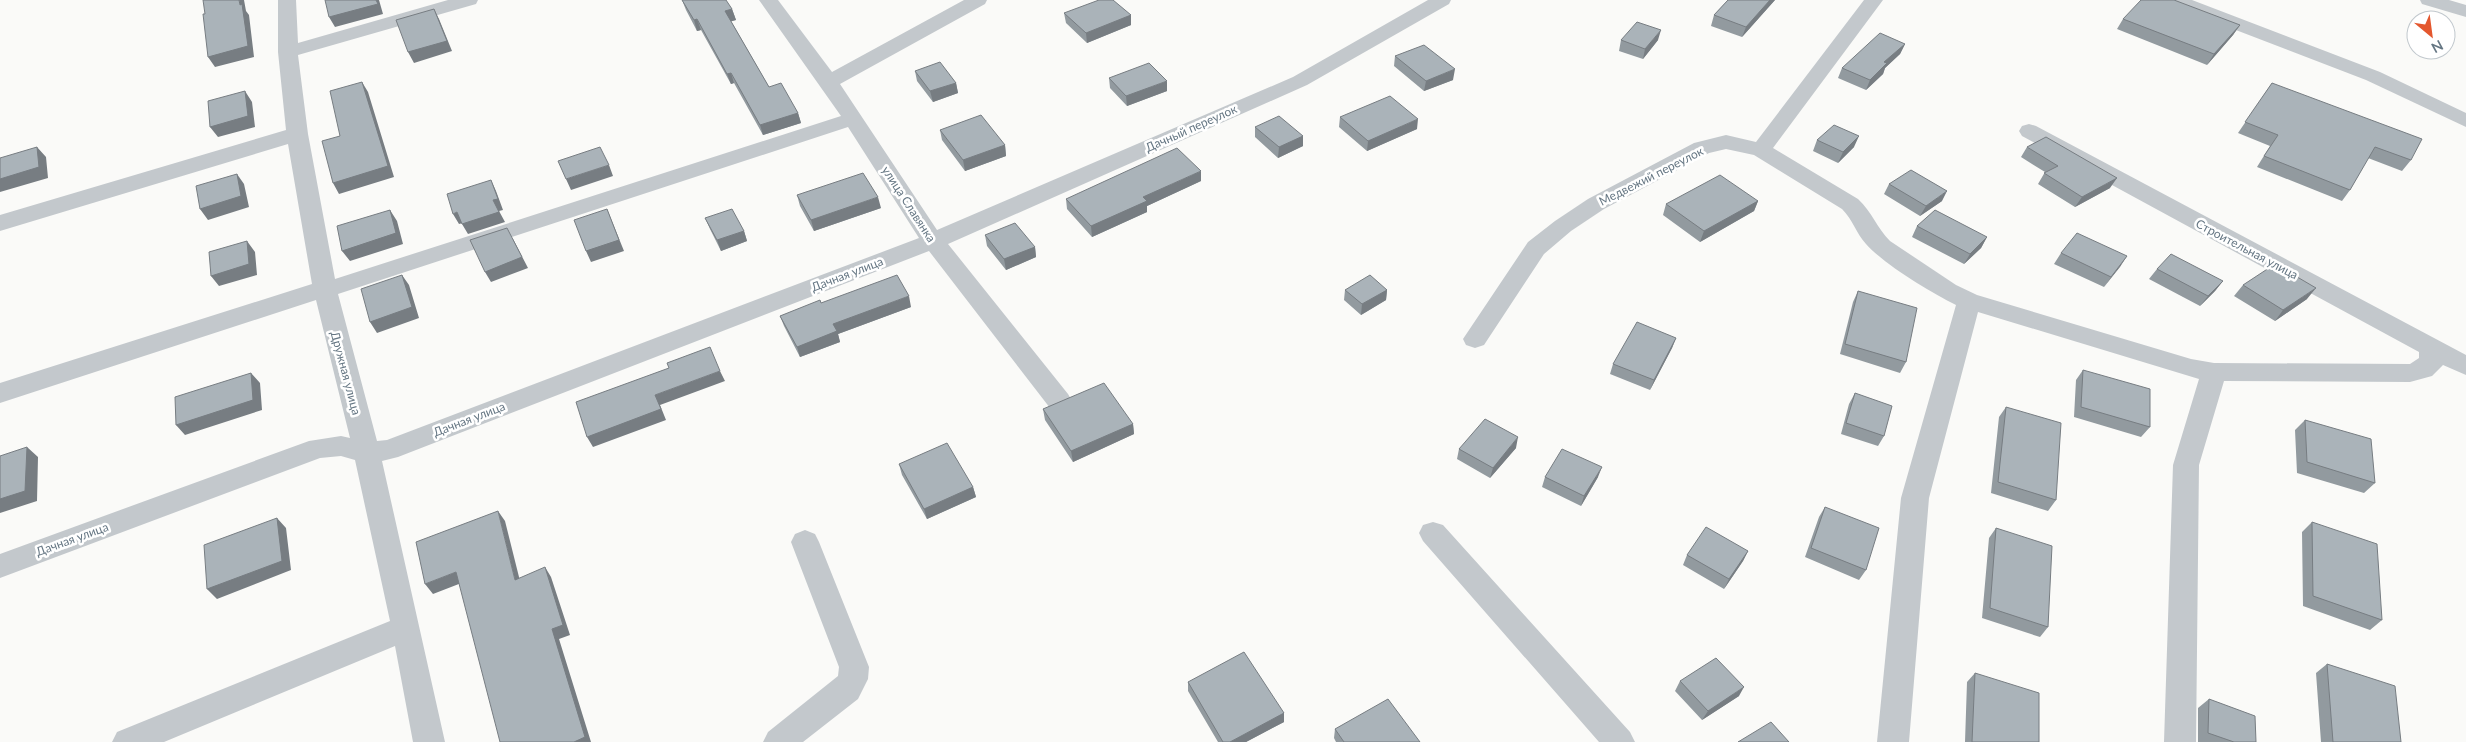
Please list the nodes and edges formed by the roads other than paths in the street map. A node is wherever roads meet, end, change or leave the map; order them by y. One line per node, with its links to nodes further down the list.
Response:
1 (287, 0): 10 (street, Дружная улица)
2 (469, 0): 10 (street)
3 (768, 0): 11 (street, улица Славянка)
4 (978, 0): 11 (street)
5 (1442, 0): 18 (street, Дачный переулок)
6 (1874, 0): 16 (street)
7 (2175, 0): 13 (street)
8 (2429, 0): 9 (street)
9 (2466, 11)
10 (288, 52): 15 (street, Дружная улица)
11 (829, 82): 12 (street, улица Славянка)
12 (852, 118): 18 (street, улица Славянка); 19 (street)
13 (2466, 121)
14 (2028, 131): 22 (street, Строительная улица)
15 (297, 134): 17 (street); 19 (street, Дружная улица)
16 (1761, 150): 20 (street, Медвежий переулок); 21 (street, Медвежий переулок)
17 (0, 223)
18 (933, 241): 26 (street, улица Славянка); 27 (street, Дачная улица)
19 (325, 289): 25 (street); 27 (street, Дружная улица)
20 (1969, 301): 24 (street, Медвежий переулок); 36 (street)
21 (1475, 339)
22 (2431, 348): 23 (street, Строительная улица); 24 (street, Медвежий переулок)
23 (2466, 366)
24 (2214, 372): 37 (street)
25 (0, 393)
26 (1059, 401)
27 (367, 452): 30 (street, Дачная улица); 31 (street, Дружная улица)
28 (1433, 533): 35 (street)
29 (805, 542): 34 (street)
30 (0, 566)
31 (406, 628): 32 (street); 33 (street, Дружная улица)
32 (128, 742)
33 (429, 742)
34 (779, 742)
35 (1619, 742)
36 (1893, 742)
37 (2180, 742)

